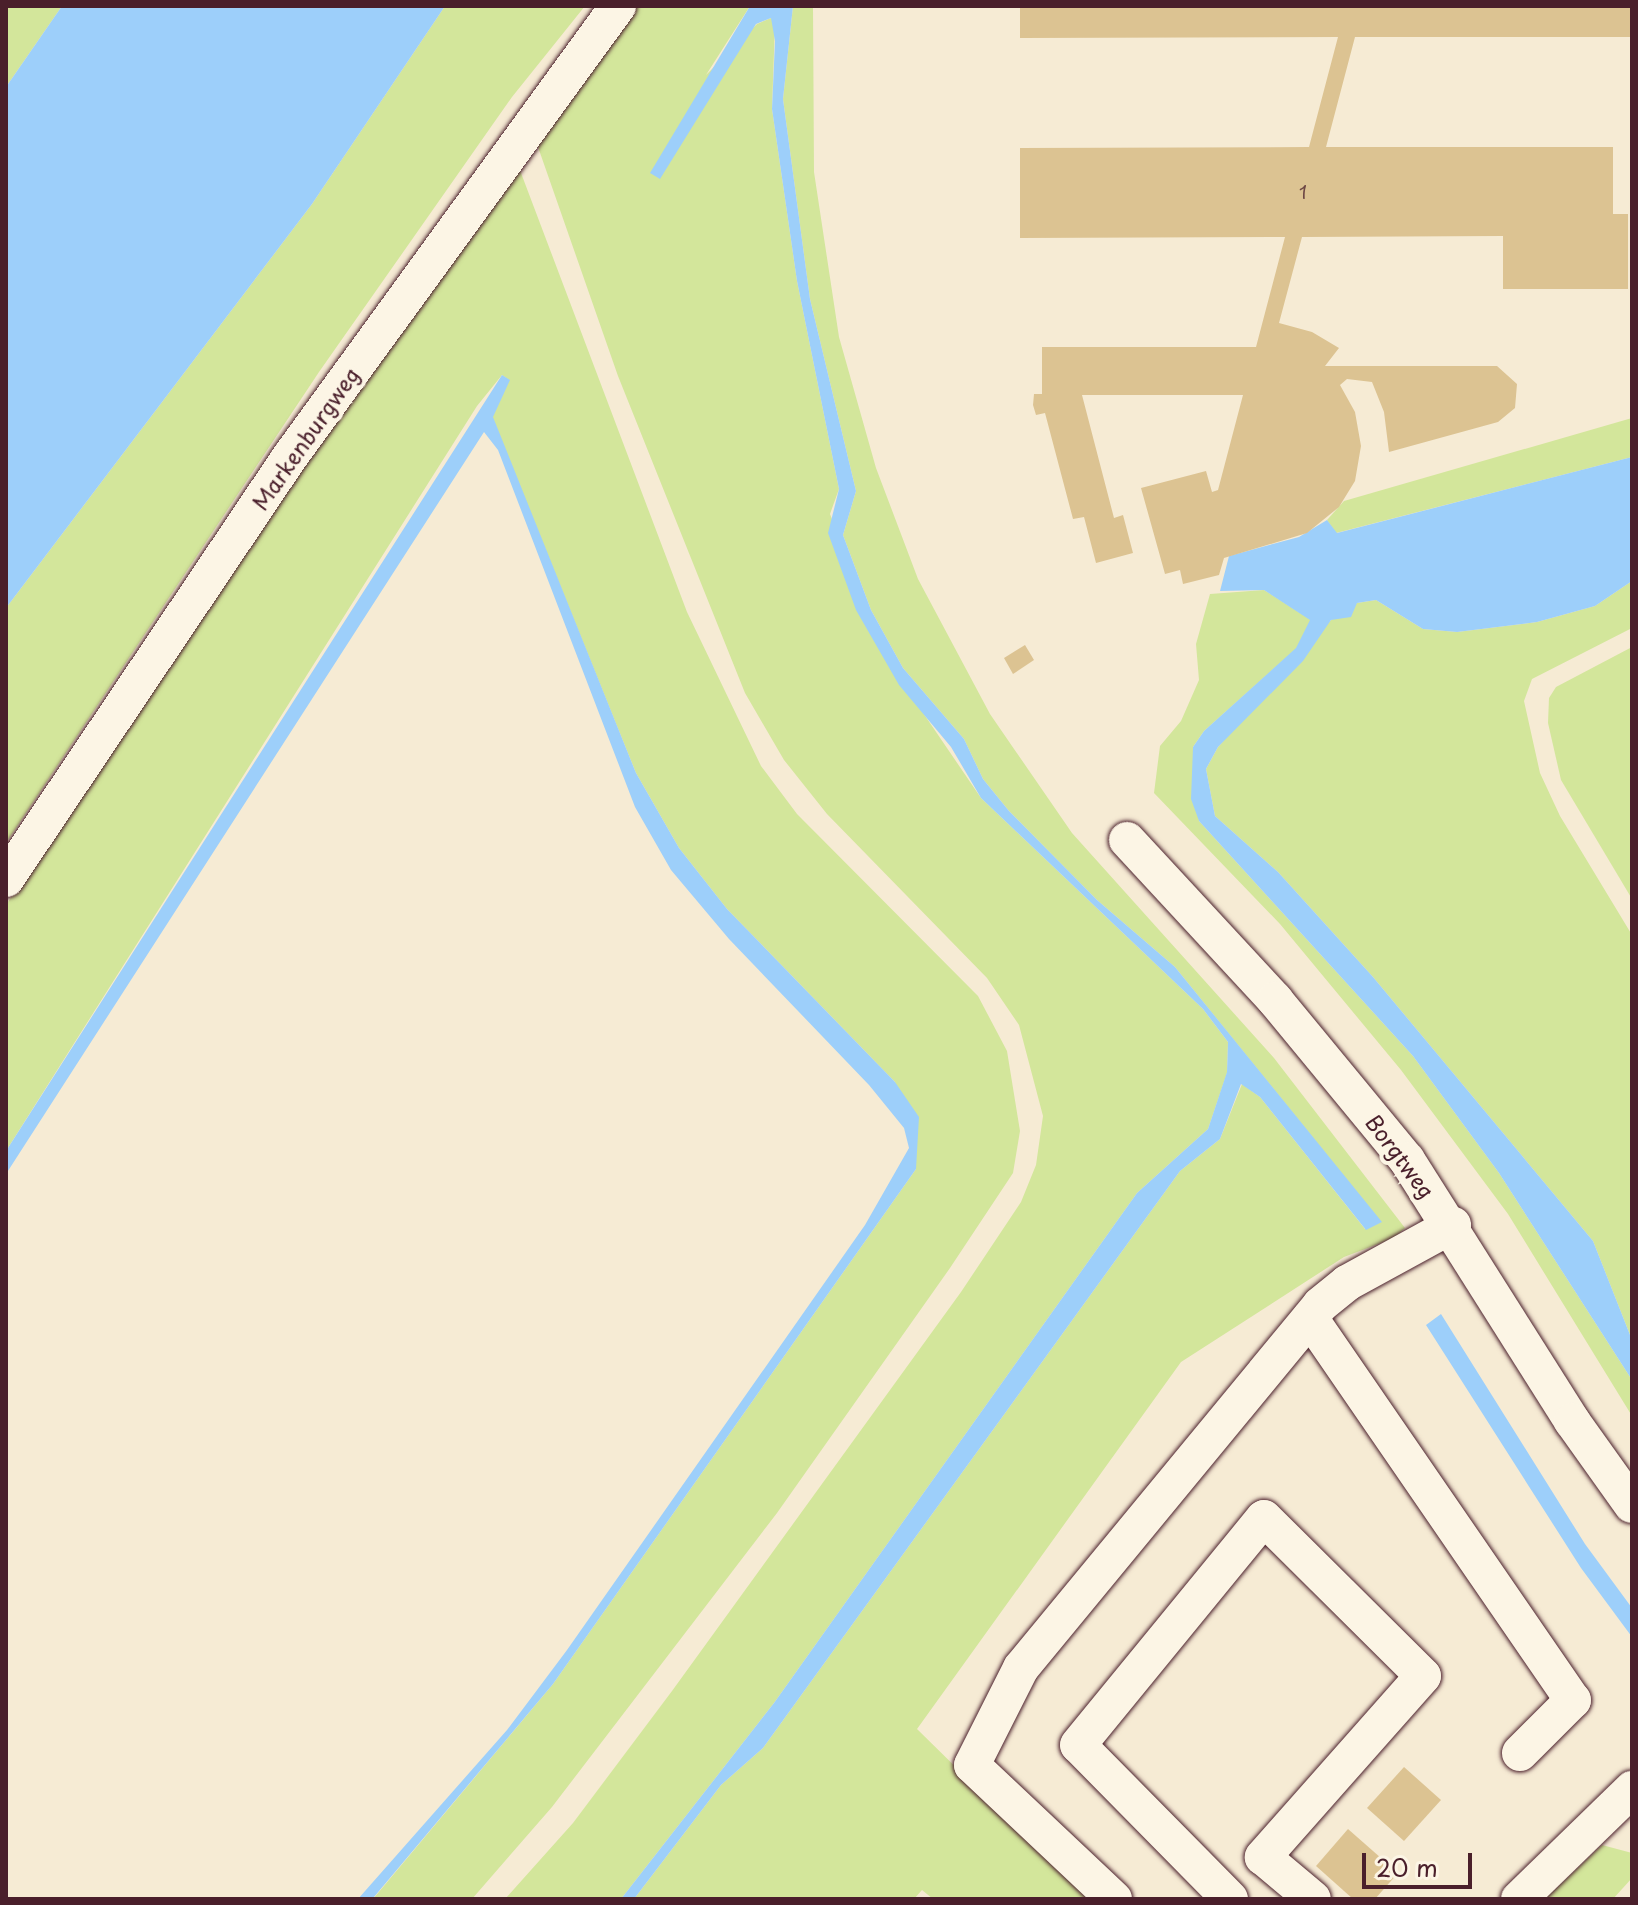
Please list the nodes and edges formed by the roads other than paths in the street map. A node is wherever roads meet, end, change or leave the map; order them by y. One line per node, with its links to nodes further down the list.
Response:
1 (618, 6): 3 (street, Markenburgweg)
2 (1127, 840): 4 (street, Borgtweg)
3 (6, 879)
4 (1453, 1225): 5 (street); 6 (street, Borgtweg)
5 (1310, 1318): 7 (street); 9 (street)
6 (1632, 1505)
7 (1520, 1753)
8 (1632, 1789): 12 (street)
9 (1114, 1899)
10 (1230, 1899): 11 (street)
11 (1313, 1899)
12 (1519, 1899)

